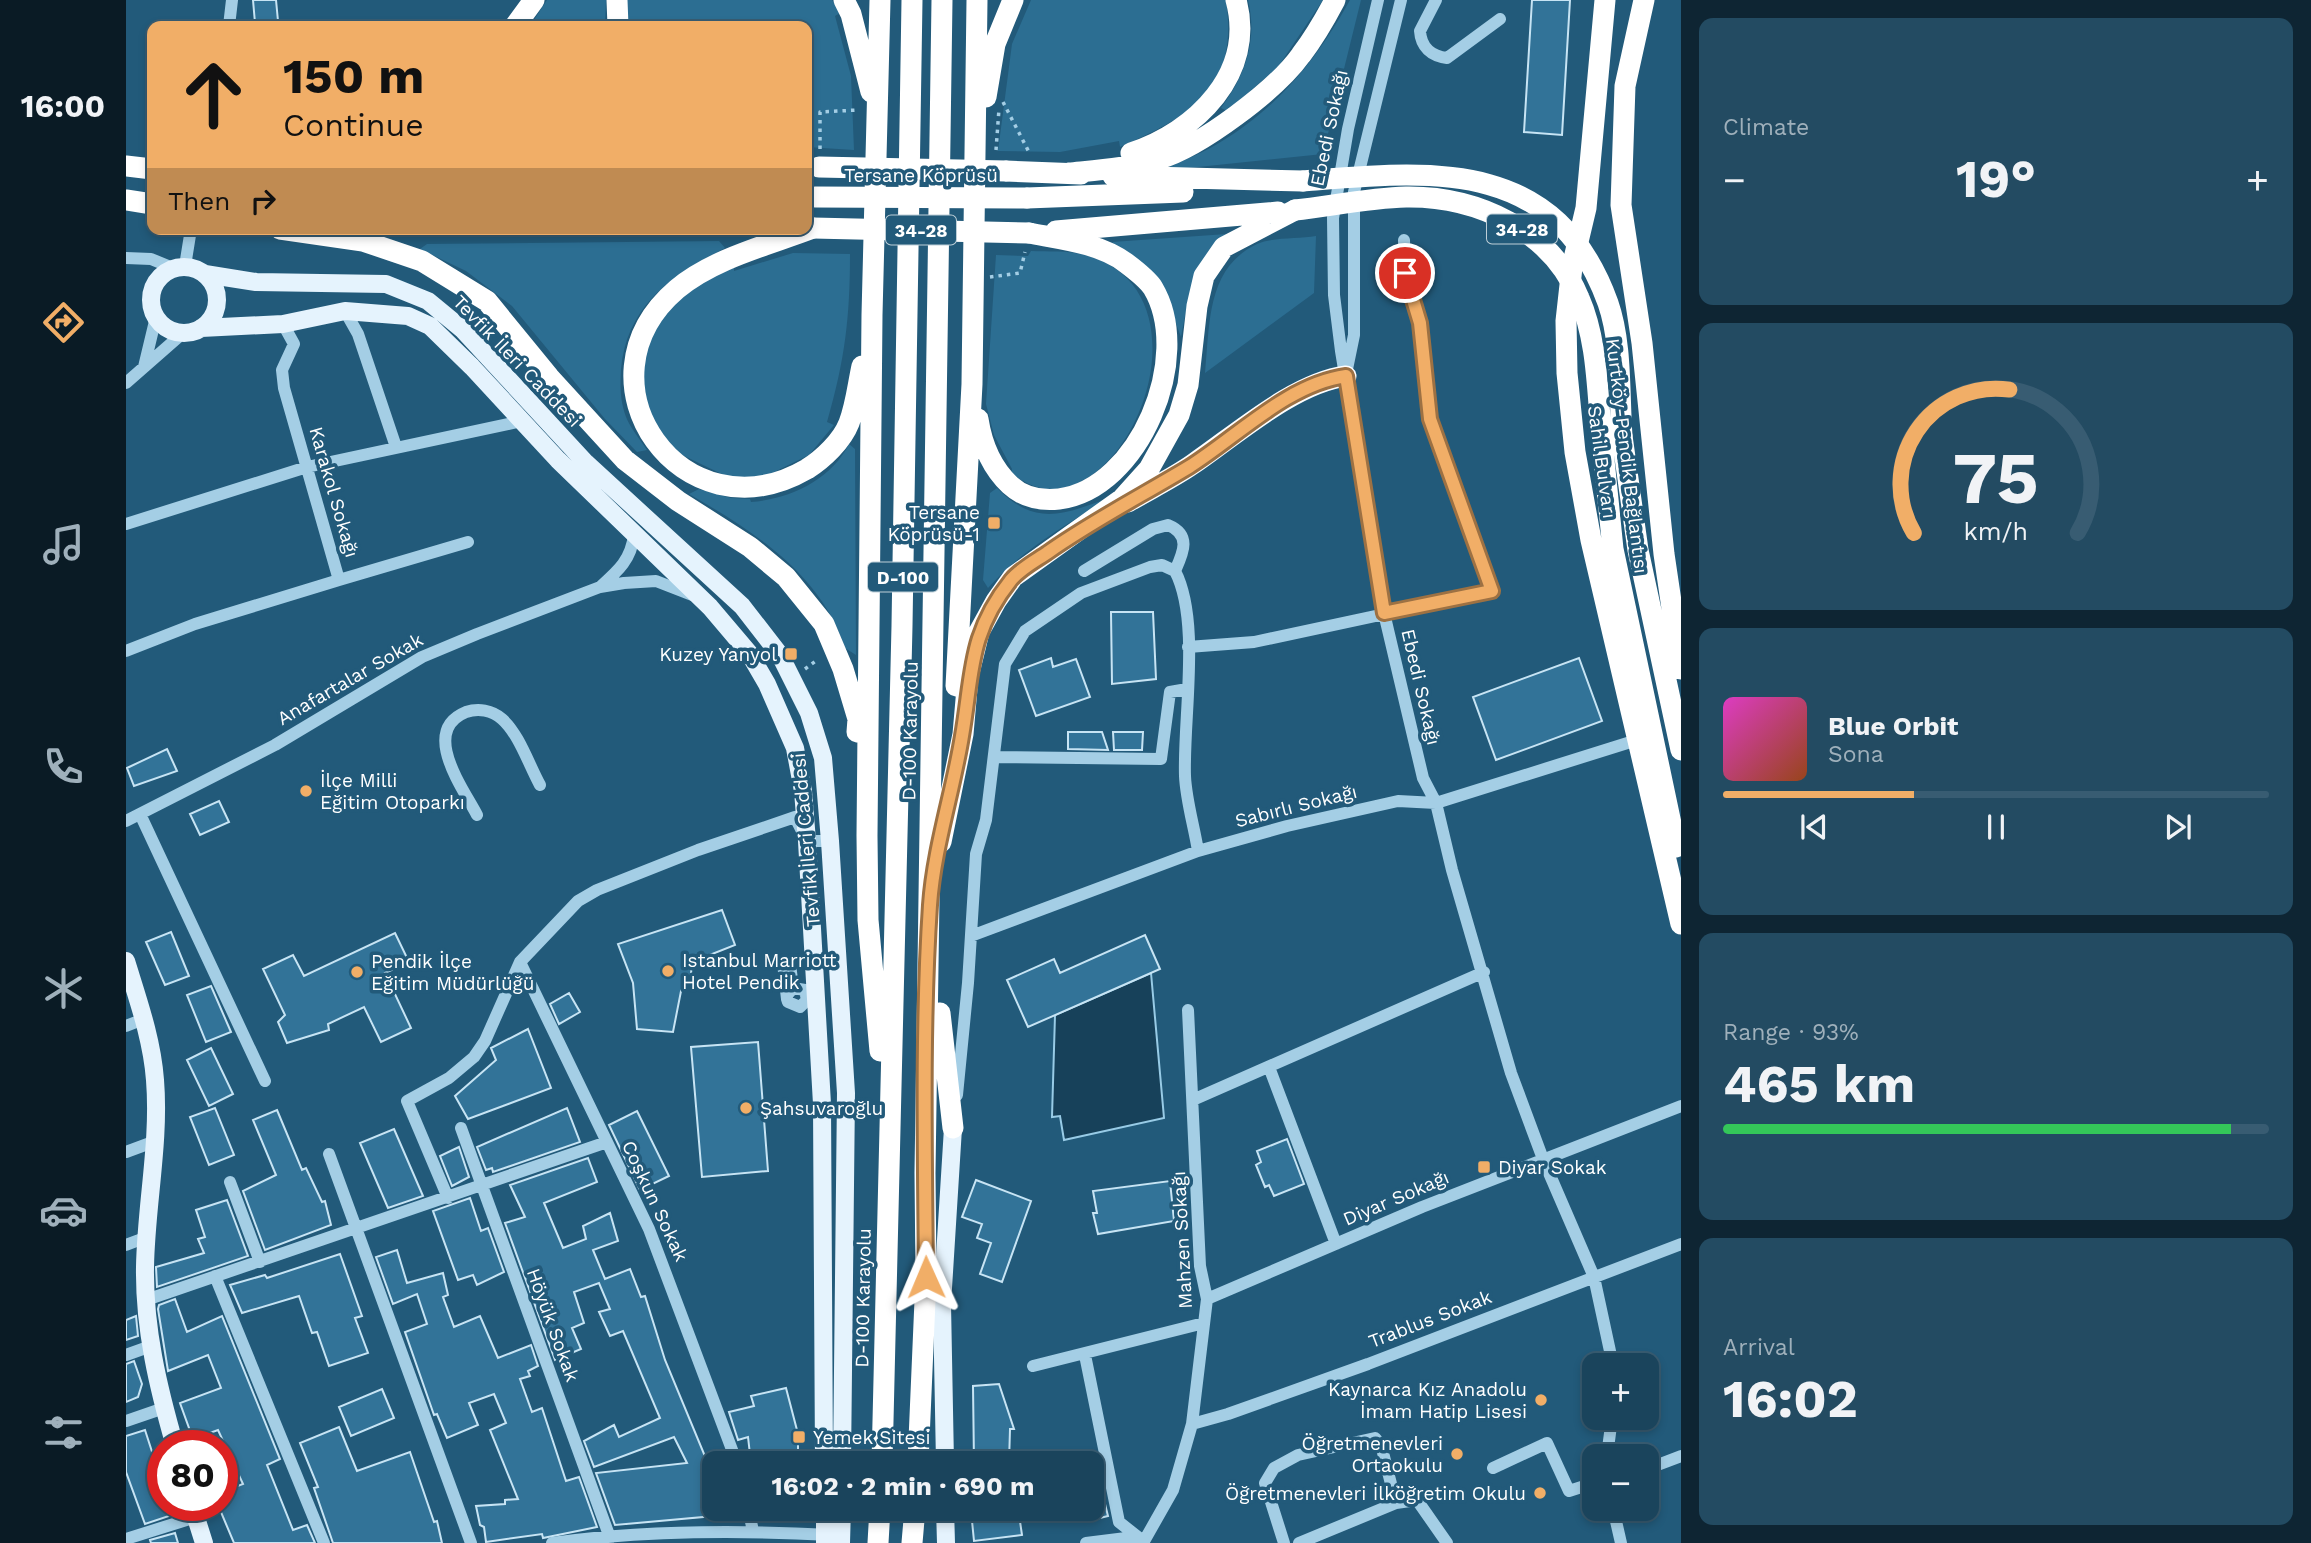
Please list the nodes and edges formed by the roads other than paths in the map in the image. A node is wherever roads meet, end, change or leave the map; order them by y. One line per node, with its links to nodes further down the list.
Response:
1 (232, 0): 19 (street)
2 (534, 0): 20 (highway)
3 (617, 0): 21 (highway)
4 (844, 0): 23 (highway)
5 (880, 0): 23 (highway)
6 (912, 0): 110 (highway, D-100 Karayolu / D-100)
7 (942, 0): 88 (highway, D-100 Karayolu / D-100)
8 (977, 0): 24 (highway)
9 (1013, 0): 24 (highway)
10 (1236, 0): 28 (highway)
11 (1335, 0): 28 (highway)
12 (1378, 0): 53 (street, Ebedi Sokağı)
13 (1401, 0): 53 (street)
14 (1436, 0): 18 (street)
15 (1605, 0): 52 (highway, Sahil Bulvarı)
16 (1628, 0): 22 (highway)
17 (1644, 0): 22 (highway)
18 (1500, 19)
19 (230, 21)
20 (519, 21)
21 (618, 21)
22 (1625, 86): 50 (highway)
23 (878, 121): 45 (highway)
24 (976, 136): 55 (highway)
25 (126, 166): 27 (highway)
26 (812, 166): 28 (highway, bridge)
27 (147, 168)
28 (1069, 173): 29 (highway)
29 (1303, 181): 31 (highway, Kurtköy-Pendik Bağlantısı / 34-28); 57 (highway, Kurtköy-Pendik Bağlantısı / 34-28, bridge)
30 (812, 197): 31 (highway, Tersane Köprüsü / 34-28, bridge)
31 (1027, 198)
32 (126, 200): 33 (highway)
33 (147, 203)
34 (1294, 210): 36 (highway, Kurtköy-Pendik Bağlantısı / 34-28); 57 (highway, Kurtköy-Pendik Bağlantısı / 34-28, bridge); 60 (highway)
35 (812, 228): 36 (highway, 34-28, bridge)
36 (1029, 233): 55 (highway)
37 (189, 235): 42 (street)
38 (322, 235): 83 (highway)
39 (793, 235): 45 (highway)
40 (1404, 240): 69 (street)
41 (126, 258): 42 (street)
42 (179, 267): 43 (main road); 46 (main road)
43 (205, 274): 48 (main road); 85 (main road, Tevfik İleri Caddesi)
44 (345, 312): 47 (main road, Tevfik İleri Caddesi); 56 (main road, Tevfik İleri Caddesi); 58 (street)
45 (872, 315): 83 (highway)
46 (156, 317): 49 (main road); 51 (street)
47 (283, 324): 48 (main road, Tevfik İleri Caddesi); 59 (street, Karakol Sokağı)
48 (201, 328): 49 (main road)
49 (183, 333): 51 (street)
50 (1642, 343): 52 (highway); 72 (highway)
51 (144, 368): 54 (street)
52 (1567, 373): 74 (highway, Sahil Bulvarı)
53 (1346, 376): 60 (highway); 69 (street, Ebedi Sokağı)
54 (128, 378)
55 (972, 384): 78 (highway)
56 (522, 421): 58 (street); 62 (main road, Tevfik İleri Caddesi)
57 (1612, 438): 75 (highway, Kurtköy-Pendik Bağlantısı / 34-28); 87 (highway, Kurtköy-Pendik Bağlantısı / 34-28)
58 (396, 447): 59 (street)
59 (307, 467): 61 (street); 66 (street, Karakol Sokağı)
60 (1093, 522): 78 (highway)
61 (126, 524)
62 (634, 535): 67 (street); 68 (main road, Tevfik İleri Caddesi)
63 (468, 542): 66 (street)
64 (1084, 571): 65 (street)
65 (1174, 571): 70 (street); 76 (street)
66 (339, 580): 71 (street, Karakol Sokağı)
67 (600, 587): 68 (street); 80 (street, Anafartalar Sokak)
68 (710, 607): 84 (main road, Tevfik İleri Caddesi)
69 (1384, 613): 70 (street); 79 (street, Ebedi Sokağı)
70 (1188, 647): 73 (street)
71 (126, 651)
72 (1681, 669)
73 (1187, 689): 76 (street); 86 (street)
74 (1637, 740): 79 (street, Sabırlı Sokağı); 89 (highway, Sahil Bulvarı)
75 (1681, 750)
76 (995, 757): 90 (street)
77 (540, 785): 81 (street)
78 (951, 790): 88 (highway)
79 (1436, 803): 86 (street, Sabırlı Sokağı); 93 (street, Ebedi Sokağı)
80 (140, 814): 82 (street, Anafartalar Sokak); 101 (street)
81 (477, 815)
82 (126, 821)
83 (867, 836): 110 (highway)
84 (807, 841): 85 (street); 92 (street); 96 (main road, Tevfik İleri Caddesi)
85 (830, 841): 95 (main road, Tevfik İleri Caddesi)
86 (1198, 851): 90 (street, Sabırlı Sokağı)
87 (1681, 871)
88 (930, 902): 105 (highway); 139 (highway, D-100 Karayolu / D-100)
89 (1681, 923)
90 (971, 936): 105 (street)
91 (126, 961): 98 (main road)
92 (520, 962): 107 (street, Coşkun Sokak); 114 (street)
93 (1483, 972): 100 (street); 111 (street, Ebedi Sokağı)
94 (790, 991): 96 (street)
95 (839, 996): 96 (main road); 137 (main road, Tevfik İleri Caddesi)
96 (811, 997): 136 (main road, Tevfik İleri Caddesi)
97 (1188, 1010): 102 (street, Mahzen Sokağı)
98 (144, 1019): 99 (street); 106 (main road)
99 (126, 1026)
100 (1269, 1067): 102 (street); 117 (street)
101 (265, 1080)
102 (1195, 1099): 124 (street, Mahzen Sokağı)
103 (1681, 1106): 111 (street, Diyar Sokağı)
104 (461, 1128): 113 (street, Höyük Sokak)
105 (953, 1128): 140 (main road)
106 (153, 1142): 108 (street); 116 (main road)
107 (607, 1142): 113 (street); 135 (street, Coşkun Sokak)
108 (126, 1152)
109 (329, 1154): 115 (street)
110 (889, 1154): 138 (highway, D-100 Karayolu / D-100)
111 (1543, 1159): 117 (street, Diyar Sokağı); 122 (street, Ebedi Sokağı)
112 (230, 1182): 120 (street)
113 (481, 1187): 114 (street); 157 (street, Höyük Sokak)
114 (447, 1198): 115 (street)
115 (357, 1227): 120 (street); 162 (street)
116 (147, 1237): 119 (street); 123 (main road)
117 (1336, 1244): 124 (street, Diyar Sokağı)
118 (1681, 1244): 122 (street, Trablus Sokak)
119 (126, 1245)
120 (260, 1262): 121 (street)
121 (215, 1276): 123 (street); 161 (street)
122 (1594, 1277): 127 (street, Ebedi Sokağı); 133 (street, Trablus Sokak)
123 (146, 1300): 126 (main road)
124 (1207, 1300): 125 (street, Mahzen Sokağı)
125 (1204, 1322): 129 (street); 133 (street, Mahzen Sokağı)
126 (150, 1346): 128 (street); 131 (main road)
127 (1611, 1353)
128 (126, 1355)
129 (1085, 1355): 130 (street); 159 (street)
130 (1033, 1366)
131 (164, 1408): 132 (street); 134 (main road)
132 (126, 1421)
133 (1192, 1424): 159 (street, Mahzen Sokağı)
134 (170, 1430)
135 (732, 1451)
136 (824, 1451)
137 (842, 1451)
138 (882, 1451)
139 (919, 1451)
140 (945, 1451)
141 (1681, 1456): 142 (street)
142 (1659, 1464)
143 (1493, 1468): 144 (street)
144 (1582, 1487)
145 (1396, 1503): 168 (street); 169 (street); 170 (street)
146 (170, 1521): 156 (street)
147 (197, 1521): 160 (main road)
148 (751, 1521): 155 (street)
149 (828, 1521): 158 (main road)
150 (838, 1521): 158 (main road)
151 (879, 1521): 164 (highway)
152 (914, 1521): 165 (highway)
153 (945, 1521): 166 (main road)
154 (1616, 1521): 171 (street)
155 (753, 1531): 157 (street); 158 (street)
156 (126, 1539)
157 (609, 1539): 163 (street)
158 (833, 1539)
159 (1146, 1542): 167 (street)
160 (204, 1543)
161 (324, 1543)
162 (471, 1543)
163 (552, 1543)
164 (878, 1543)
165 (912, 1543)
166 (946, 1543)
167 (1086, 1543)
168 (1284, 1543)
169 (1299, 1543)
170 (1447, 1543)
171 (1621, 1543)

